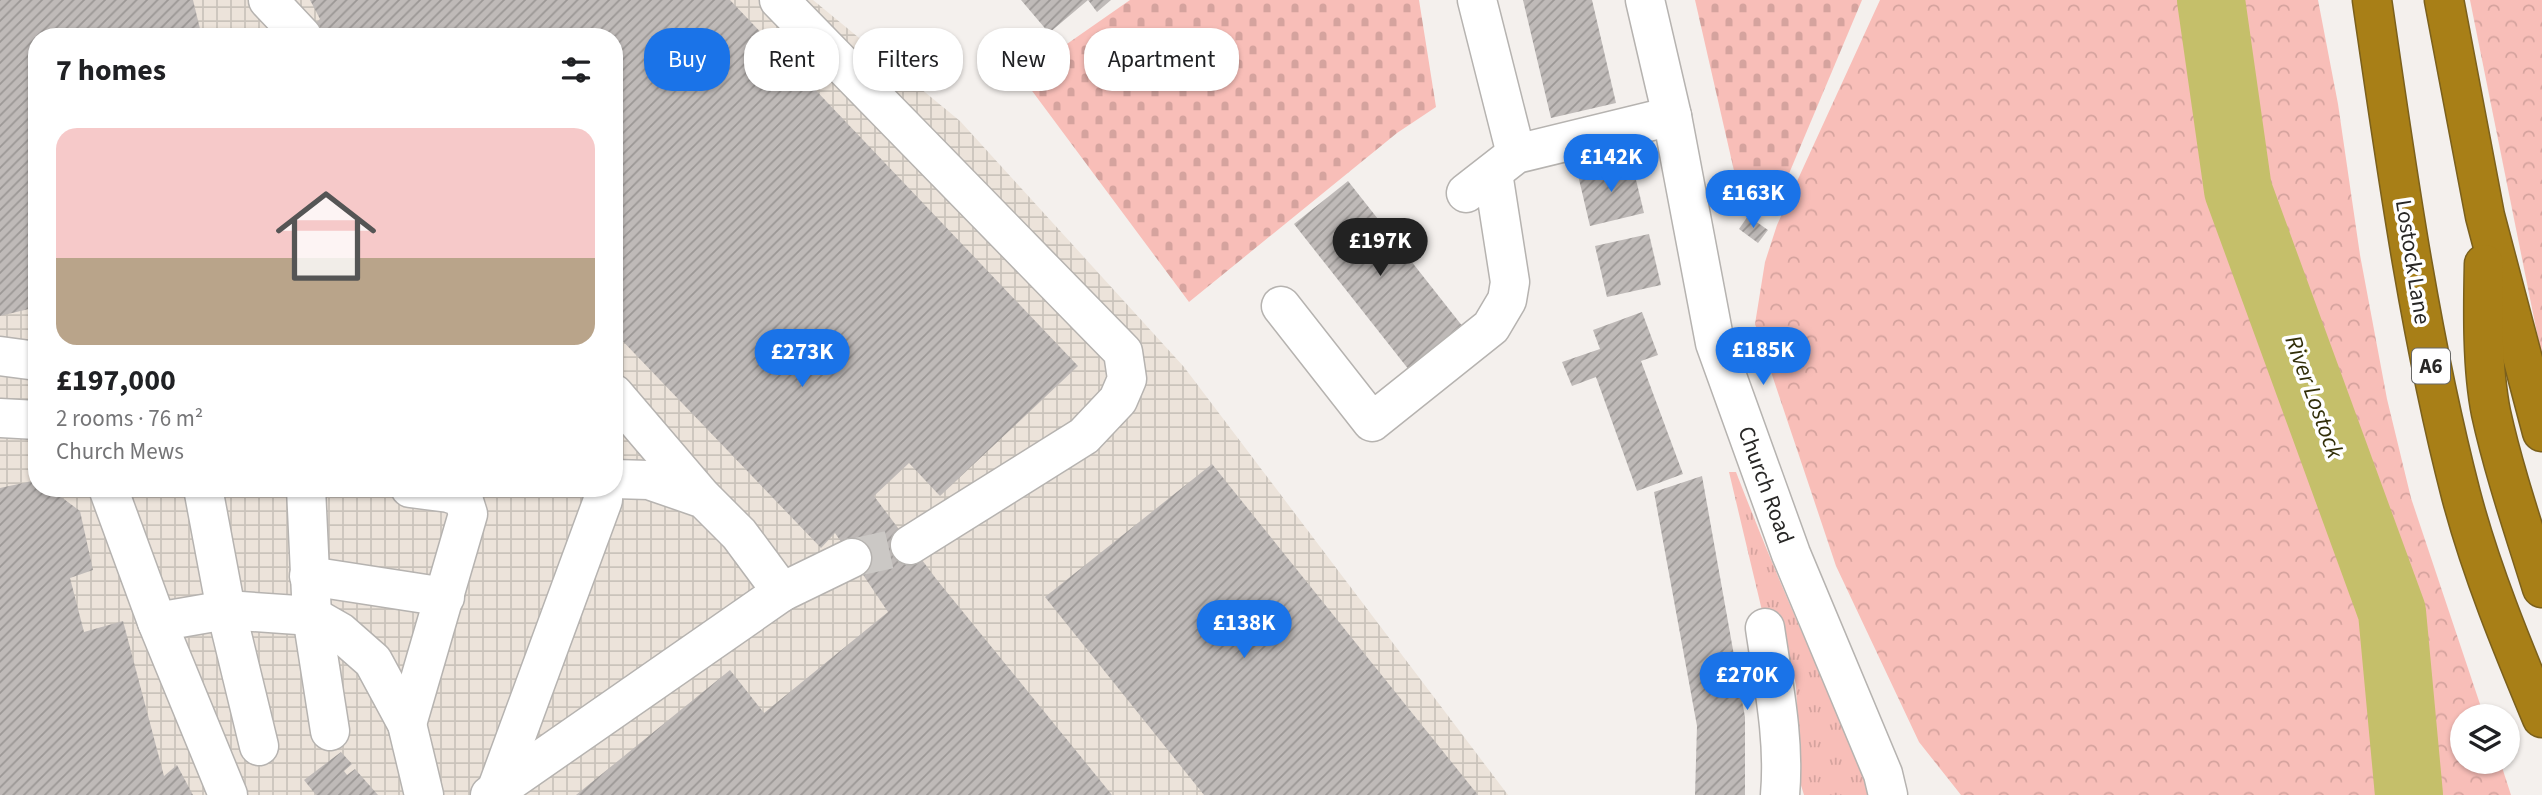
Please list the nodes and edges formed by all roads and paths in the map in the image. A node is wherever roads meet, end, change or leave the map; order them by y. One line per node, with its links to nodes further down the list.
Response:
1 (268, 0): 7 (street)
2 (779, 0): 25 (street)
3 (1477, 0): 9 (street)
4 (1646, 0): 8 (street, Church Road)
5 (2372, 0): 35 (highway, Lostock Lane / A6)
6 (2444, 0): 10 (highway)
7 (294, 28)
8 (1672, 116): 9 (street); 43 (street, Church Road)
9 (1492, 173): 11 (street)
10 (2485, 216): 17 (highway); 28 (highway)
11 (1281, 306)
12 (0, 356): 13 (street)
13 (28, 360)
14 (623, 404): 24 (street)
15 (0, 418): 16 (street)
16 (28, 420)
17 (2542, 432)
18 (623, 479): 24 (street)
19 (111, 497): 33 (street)
20 (205, 497): 31 (street)
21 (306, 497): 27 (street)
22 (460, 497): 30 (street)
23 (603, 497): 39 (street)
24 (704, 499): 29 (street)
25 (910, 545)
26 (852, 558): 29 (street)
27 (309, 576): 30 (street); 32 (street)
28 (2542, 588)
29 (782, 592): 39 (street)
30 (445, 597): 36 (street)
31 (226, 610): 32 (street); 33 (street); 38 (street)
32 (312, 616): 36 (street); 37 (street)
33 (157, 622): 40 (street)
34 (1765, 628): 42 (street)
35 (2542, 718)
36 (407, 724): 41 (street)
37 (330, 731)
38 (260, 746)
39 (493, 793)
40 (228, 795)
41 (424, 795)
42 (1780, 795)
43 (1888, 795)

